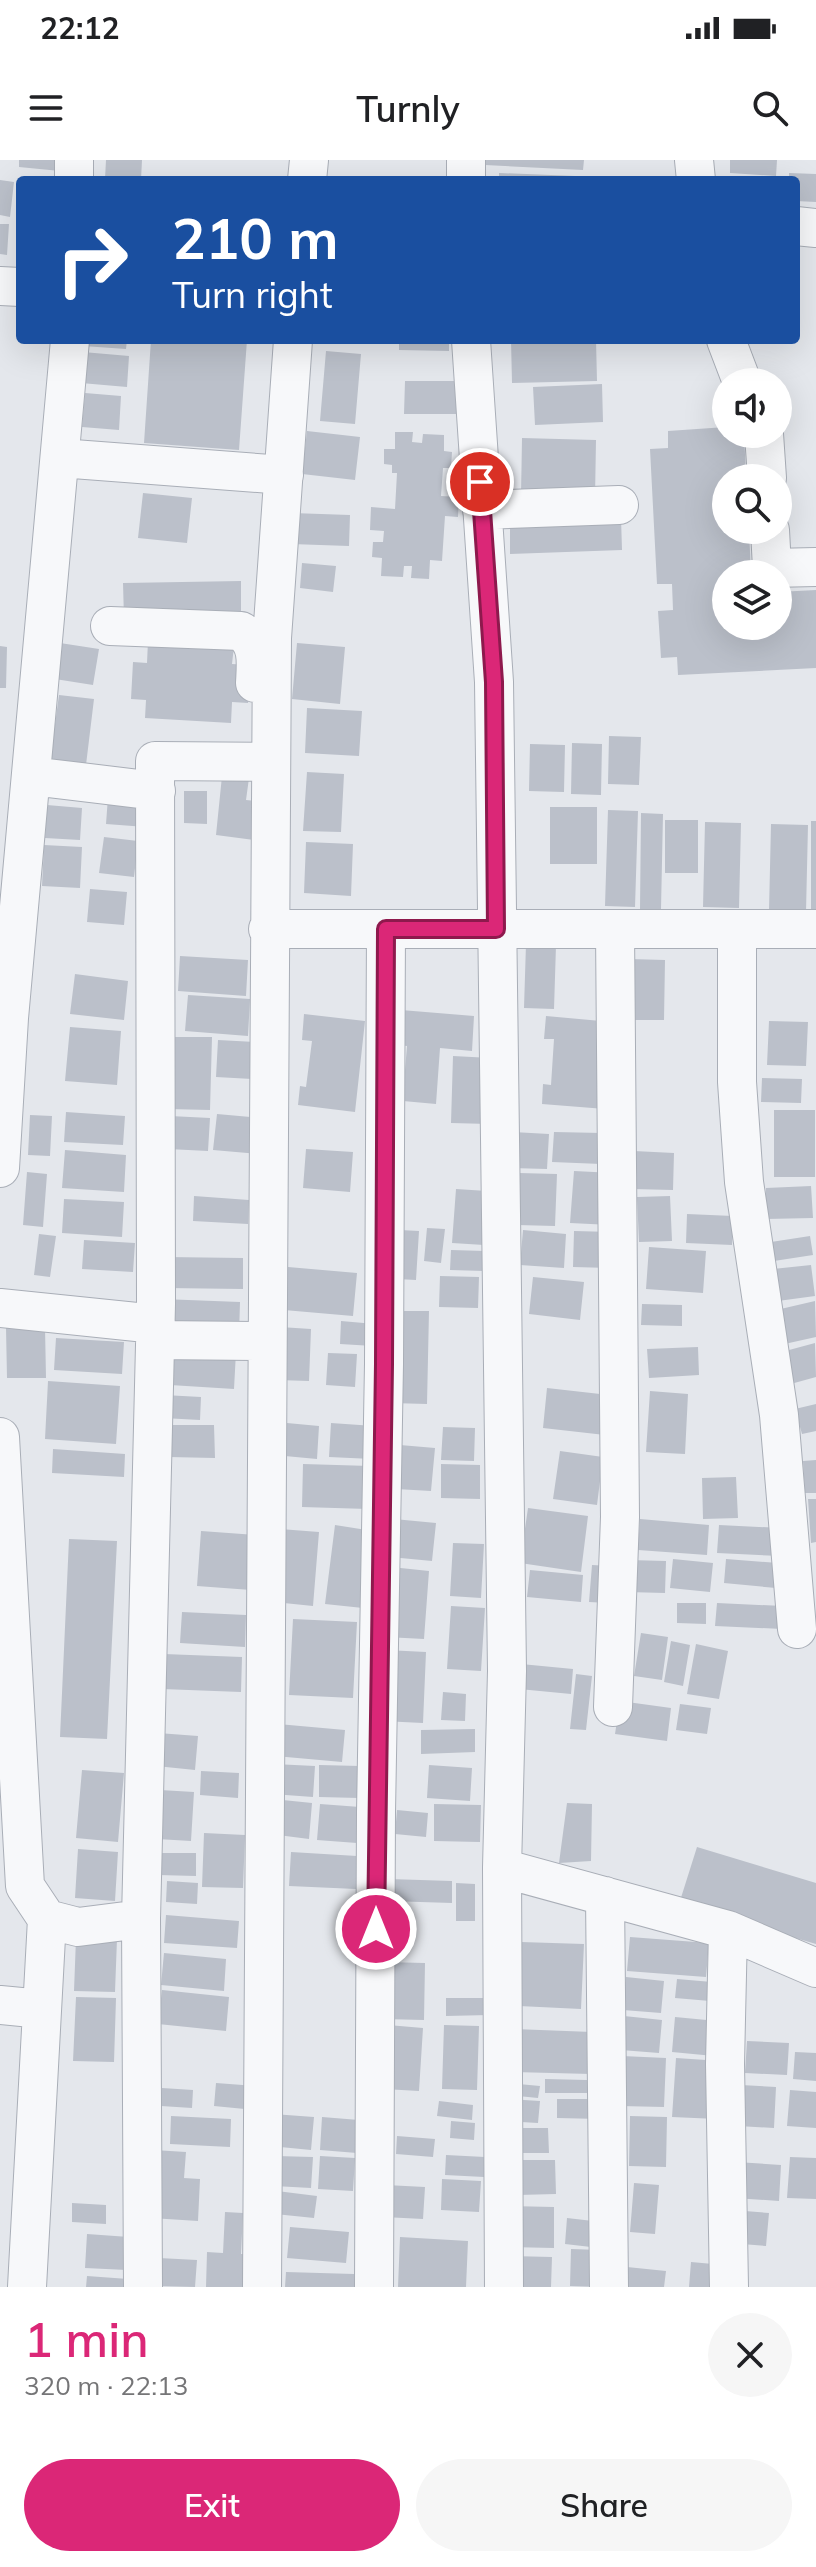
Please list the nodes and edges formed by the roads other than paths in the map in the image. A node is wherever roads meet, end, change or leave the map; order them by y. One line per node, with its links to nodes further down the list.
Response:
1 (70, 344): 6 (street)
2 (293, 344): 7 (street)
3 (471, 344): 9 (street)
4 (728, 344): 5 (street)
5 (737, 368)
6 (60, 458): 7 (street); 14 (street)
7 (284, 475): 13 (street)
8 (619, 505): 9 (street)
9 (482, 510): 18 (street)
10 (771, 544): 11 (street)
11 (816, 567)
12 (110, 626): 13 (street)
13 (261, 762): 15 (street); 16 (street)
14 (31, 776): 15 (street); 22 (street)
15 (156, 791): 24 (street)
16 (268, 929): 17 (street); 25 (street)
17 (386, 929): 18 (street); 41 (street)
18 (496, 929): 20 (street); 30 (street)
19 (816, 929): 21 (street)
20 (615, 930): 21 (street); 29 (street)
21 (737, 930): 28 (street)
22 (0, 1168)
23 (0, 1308): 24 (street)
24 (156, 1332): 25 (street); 33 (street)
25 (267, 1341): 40 (street)
26 (0, 1437): 27 (street)
27 (5, 1620): 32 (street)
28 (797, 1629)
29 (613, 1707)
30 (502, 1868): 31 (street); 42 (street)
31 (605, 1896): 34 (street); 43 (street)
32 (47, 1919): 33 (street); 37 (street)
33 (141, 1919): 39 (street)
34 (728, 1930): 35 (street); 44 (street)
35 (816, 1968)
36 (0, 2005): 37 (street)
37 (42, 2009): 38 (street)
38 (27, 2287)
39 (143, 2287)
40 (262, 2287)
41 (374, 2287)
42 (504, 2287)
43 (609, 2287)
44 (729, 2287)

